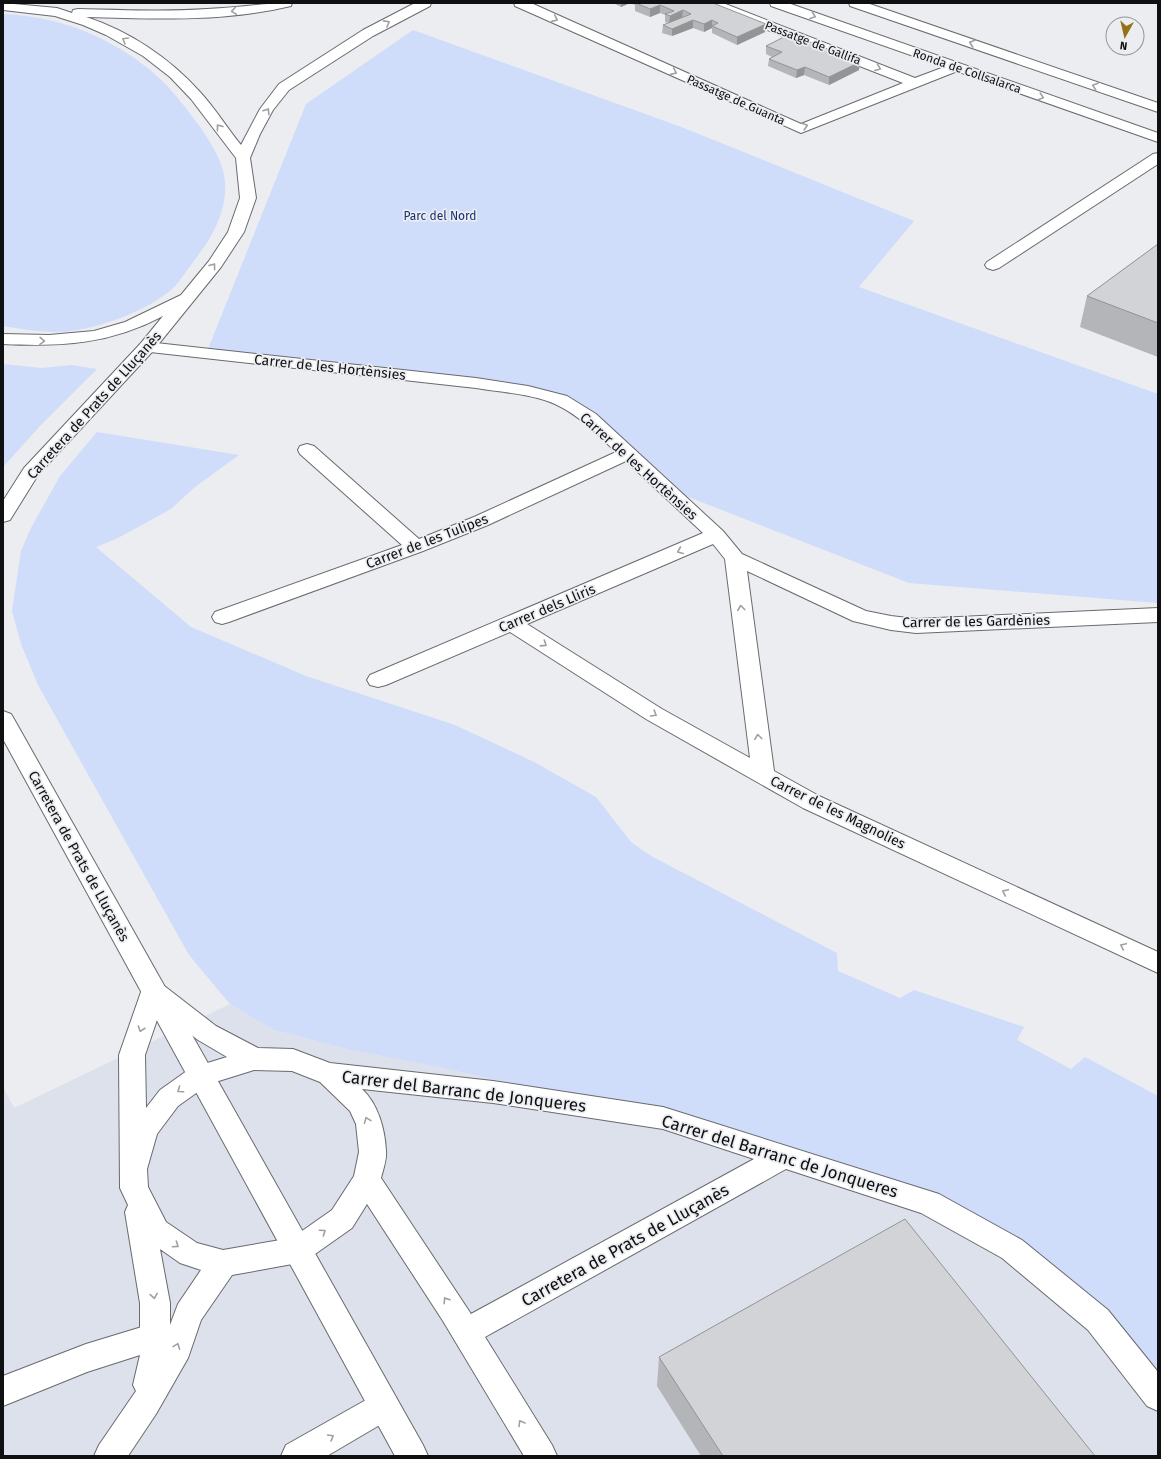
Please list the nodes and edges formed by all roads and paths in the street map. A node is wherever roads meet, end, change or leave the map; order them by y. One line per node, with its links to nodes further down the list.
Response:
1 (42, 3): 9 (street)
2 (286, 3): 9 (street, one-way to 9)
3 (425, 3): 17 (street, one-way to 3)
4 (520, 3): 11 (street, Passatge de Guanta, one-way to 11)
5 (711, 3): 11 (street, Passatge de Gallifa, one-way to 11)
6 (776, 3): 10 (street, Ronda de Collsalarca, one-way to 10)
7 (855, 3): 12 (street, Ronda de Collsalarca, one-way to 7)
8 (3, 6): 9 (street)
9 (57, 12): 17 (street, one-way to 9)
10 (955, 66): 11 (street, Passatge de Guanta); 14 (street, Ronda de Collsalarca, one-way to 14)
11 (915, 83)
12 (1118, 94): 13 (street, Ronda de Collsalarca); 14 (street)
13 (1158, 108)
14 (1087, 113): 15 (street, Ronda de Collsalarca)
15 (1158, 138)
16 (1158, 157): 18 (street)
17 (243, 158): 19 (street, Carretera de Prats de Lluçanès, one-way to 17)
18 (993, 265)
19 (189, 297): 20 (street, Carretera de Prats de Lluçanès, one-way to 19); 21 (street, Carretera de Prats de Lluçanès)
20 (3, 339)
21 (147, 347): 23 (street, Carrer de les Hortènsies); 24 (street, Carretera de Prats de Lluçanès)
22 (306, 450): 26 (street)
23 (628, 453): 25 (street, Carrer de les Hortènsies); 26 (street, Carrer de les Tulipes)
24 (3, 516)
25 (716, 535): 27 (street, Carrer de les Hortènsies); 30 (street, Carrer dels Lliris, one-way to 30)
26 (416, 547): 29 (street, Carrer de les Tulipes)
27 (735, 558): 28 (street, Carrer de les Gardènies); 33 (street, one-way to 27)
28 (1158, 615)
29 (222, 617)
30 (511, 623): 31 (street, Carrer dels Lliris); 33 (street, Carrer de les Magnolies, one-way to 33)
31 (378, 680)
32 (3, 719): 35 (street, Carretera de Prats de Lluçanès)
33 (763, 775): 34 (street, Carrer de les Magnolies, one-way to 33)
34 (1158, 963)
35 (154, 992): 36 (street, Carretera de Prats de Lluçanès); 38 (street, Carretera de Prats de Lluçanès); 40 (street, Carretera de Prats de Lluçanès, one-way to 40)
36 (254, 1059): 37 (street, Carretera de Prats de Lluçanès); 38 (street, Carretera de Prats de Lluçanès)
37 (329, 1074): 39 (street, Carrer del Barranc de Jonqueres); 41 (street, Carretera de Prats de Lluçanès, one-way to 37)
38 (200, 1076): 40 (street, Carretera de Prats de Lluçanès, one-way to 40); 42 (street, Carretera de Prats de Lluçanès)
39 (783, 1157): 44 (street, Carretera de Prats de Lluçanès); 47 (street, Carrer del Barranc de Jonqueres)
40 (134, 1179): 43 (street, Carretera de Prats de Lluçanès, one-way to 43); 45 (street, one-way to 45)
41 (367, 1180): 42 (street, Carretera de Prats de Lluçanès, one-way to 41); 44 (street, one-way to 41)
42 (298, 1250): 43 (street, Carretera de Prats de Lluçanès); 49 (street, Carretera de Prats de Lluçanès)
43 (223, 1263): 48 (street, one-way to 43)
44 (466, 1332): 53 (street, one-way to 44)
45 (155, 1337): 46 (street); 48 (street)
46 (3, 1391)
47 (1158, 1396)
48 (144, 1404): 50 (street)
49 (384, 1406): 51 (street, one-way to 49); 52 (street, Carretera de Prats de Lluçanès)
50 (110, 1456)
51 (297, 1456)
52 (412, 1456)
53 (541, 1456)

